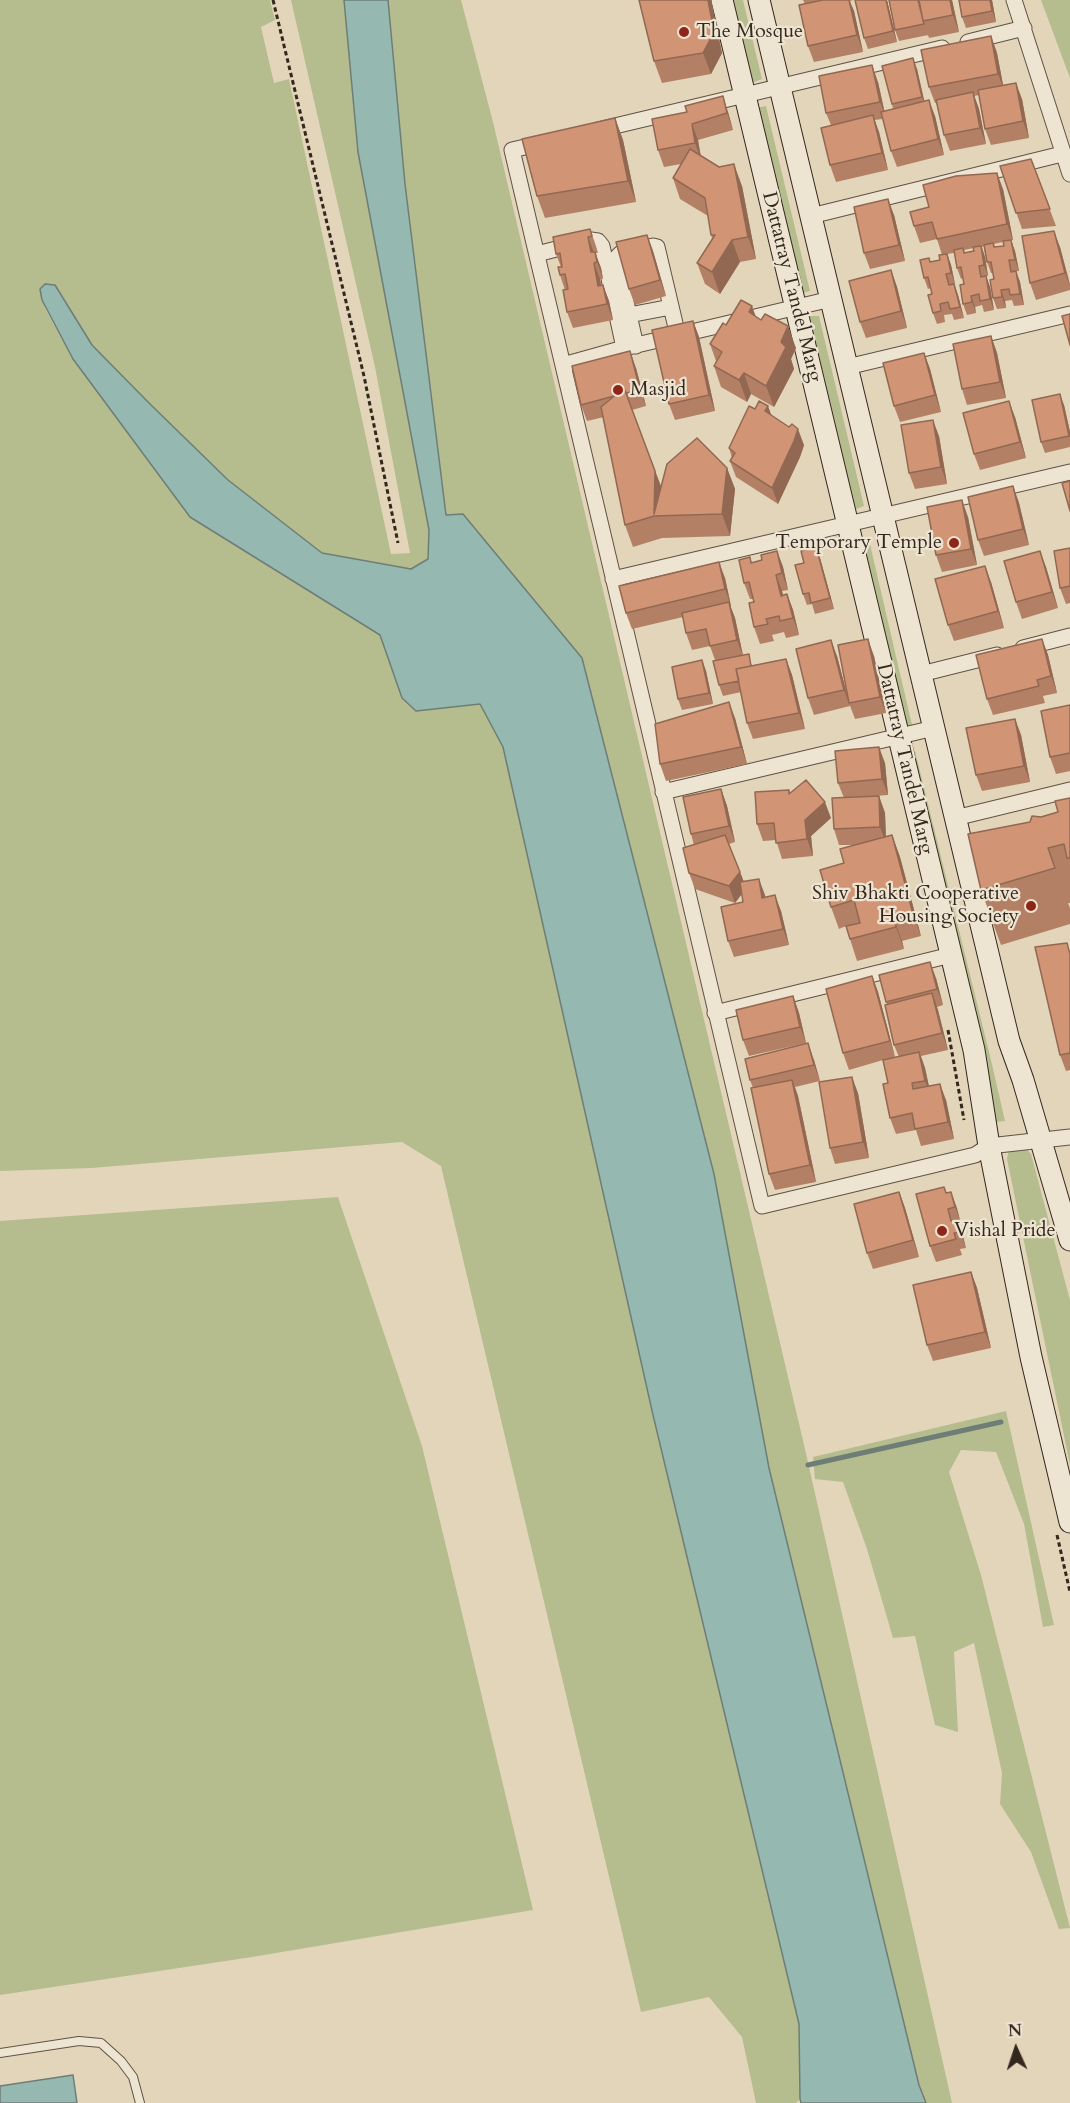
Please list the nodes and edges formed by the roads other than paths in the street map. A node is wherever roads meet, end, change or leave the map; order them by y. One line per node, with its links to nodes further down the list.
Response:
1 (722, 0): 6 (main road, Dattatray Tandel Marg)
2 (759, 0): 5 (main road, Dattatray Tandel Marg)
3 (1014, 0): 4 (street)
4 (1024, 28): 5 (street); 9 (street)
5 (780, 86): 6 (street); 11 (main road, Dattatray Tandel Marg)
6 (745, 95): 7 (street); 15 (main road, Dattatray Tandel Marg)
7 (581, 134)
8 (558, 139): 12 (street)
9 (1066, 152): 10 (street); 11 (street)
10 (1070, 174)
11 (811, 216): 13 (main road, Dattatray Tandel Marg)
12 (537, 254): 19 (street); 20 (street)
13 (831, 299): 15 (street); 21 (main road, Dattatray Tandel Marg)
14 (671, 307): 17 (street); 17 (street); 18 (street)
15 (796, 307): 18 (street); 24 (main road, Dattatray Tandel Marg)
16 (1070, 314): 21 (street)
17 (629, 315): 19 (street)
18 (678, 336): 19 (street)
19 (630, 347): 20 (street)
20 (563, 365): 25 (street)
21 (847, 367): 23 (main road, Dattatray Tandel Marg)
22 (1070, 472): 23 (street)
23 (883, 515): 24 (street); 27 (main road, Dattatray Tandel Marg)
24 (848, 523): 25 (street); 29 (main road, Dattatray Tandel Marg)
25 (613, 579): 31 (street)
26 (1070, 636): 27 (street)
27 (921, 674): 28 (main road, Dattatray Tandel Marg)
28 (934, 728): 29 (street); 32 (main road, Dattatray Tandel Marg)
29 (898, 736): 31 (street); 33 (main road, Dattatray Tandel Marg)
30 (1070, 790): 32 (street)
31 (663, 792): 34 (street)
32 (955, 818): 36 (main road, Dattatray Tandel Marg)
33 (951, 955): 34 (street); 37 (main road, Dattatray Tandel Marg)
34 (715, 1013): 37 (street)
35 (1070, 1137): 36 (street)
36 (1039, 1139): 37 (street); 38 (main road, Dattatray Tandel Marg)
37 (989, 1146): 39 (main road, Dattatray Tandel Marg)
38 (1070, 1240)
39 (1070, 1522)
40 (0, 2054): 41 (lane)
41 (140, 2103)

